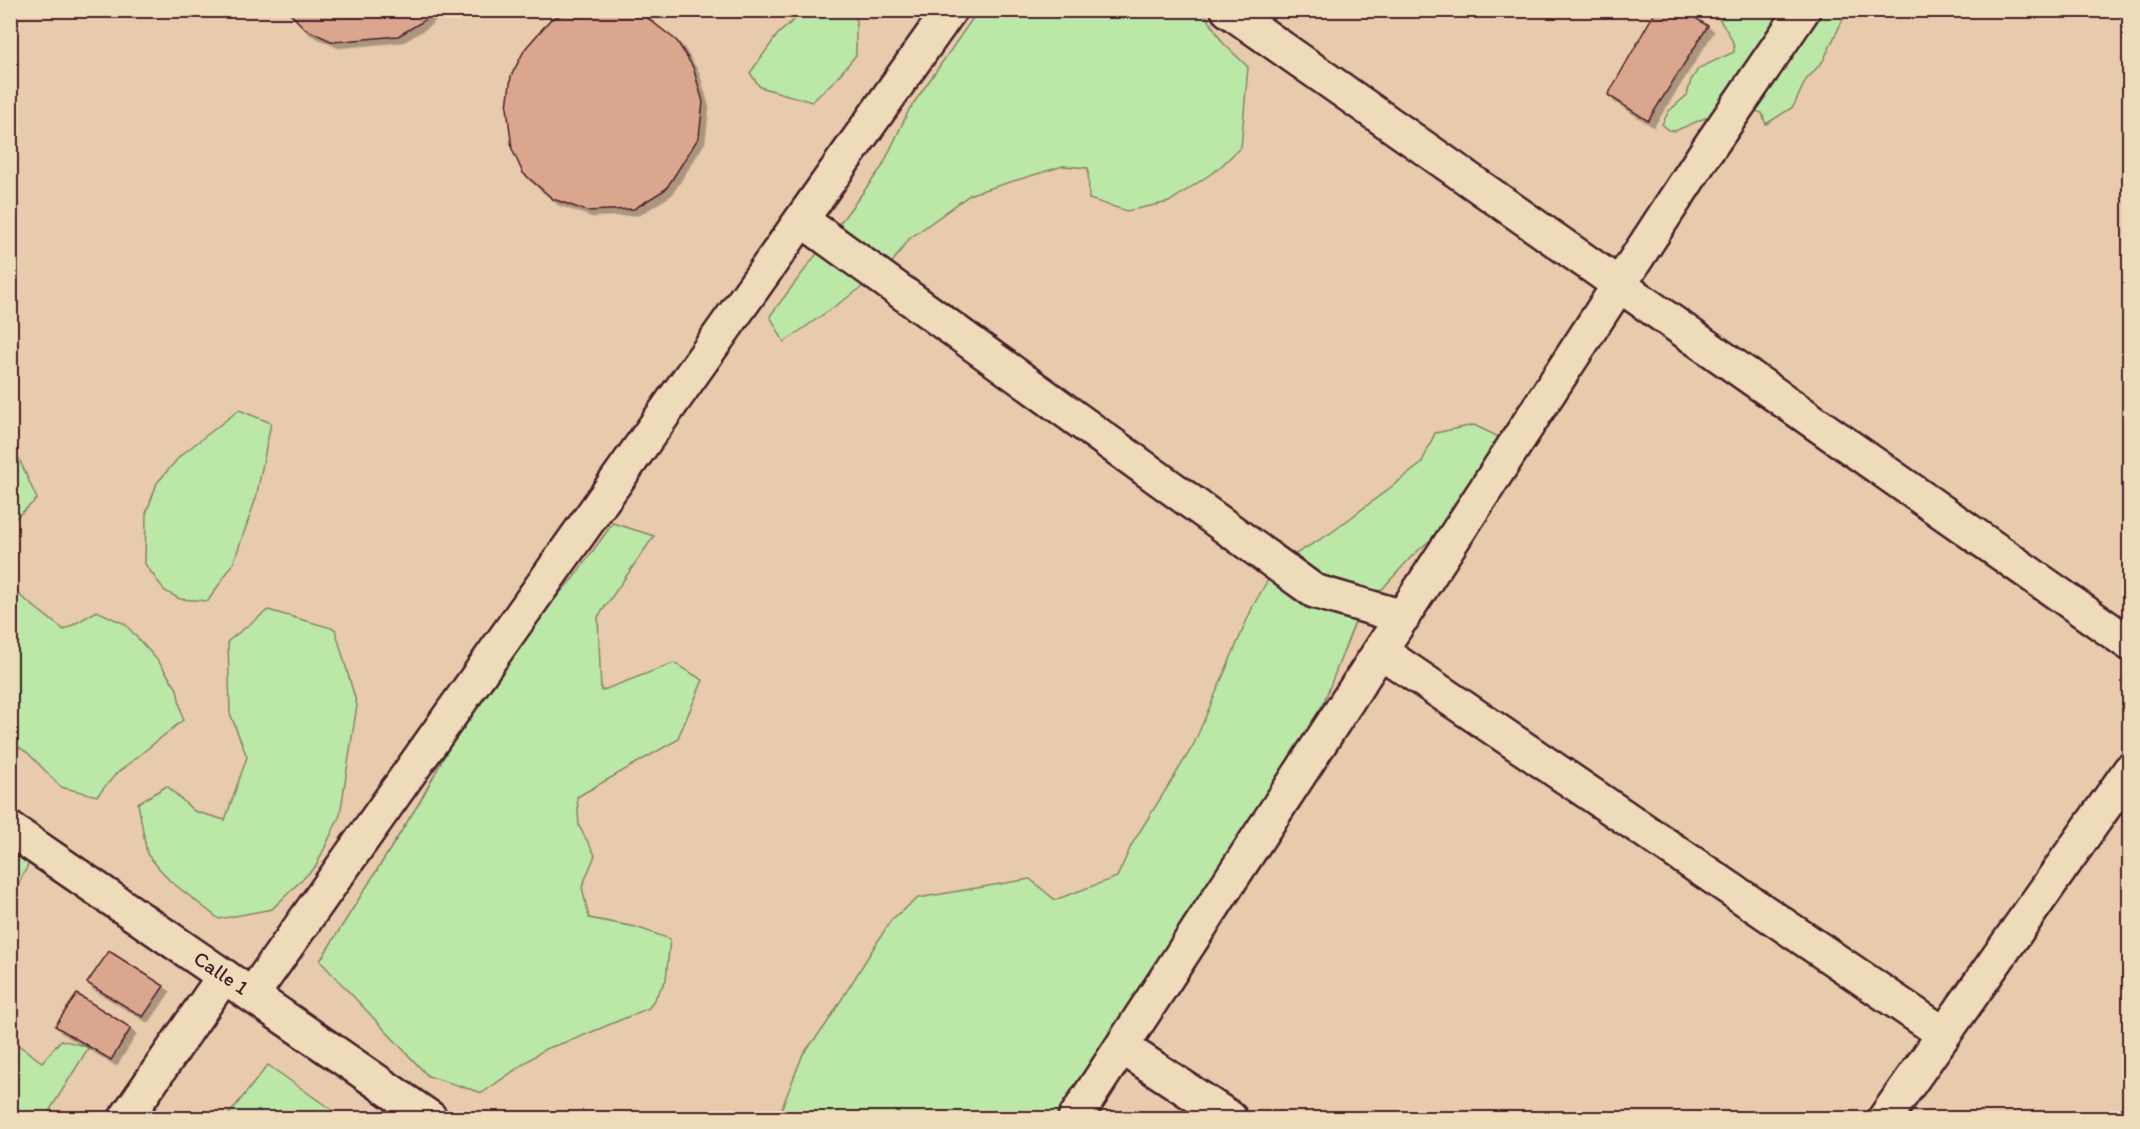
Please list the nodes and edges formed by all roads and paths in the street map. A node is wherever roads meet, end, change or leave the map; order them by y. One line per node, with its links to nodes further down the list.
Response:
1 (950, 10): 4 (street)
2 (1228, 10): 5 (street)
3 (1803, 10): 5 (street)
4 (802, 220): 6 (street); 12 (street)
5 (1619, 285): 6 (street); 7 (street)
6 (1403, 617): 8 (street)
7 (2130, 644)
8 (1380, 651): 13 (street); 14 (street)
9 (2130, 770): 13 (street)
10 (10, 829): 11 (street, Calle 1)
11 (224, 976): 12 (street, Calle 1); 15 (street)
12 (252, 995): 16 (street, Calle 1)
13 (1944, 1034): 19 (street)
14 (1122, 1047): 17 (street); 18 (street)
15 (126, 1119)
16 (430, 1119)
17 (1075, 1119)
18 (1230, 1119)
19 (1885, 1119)

